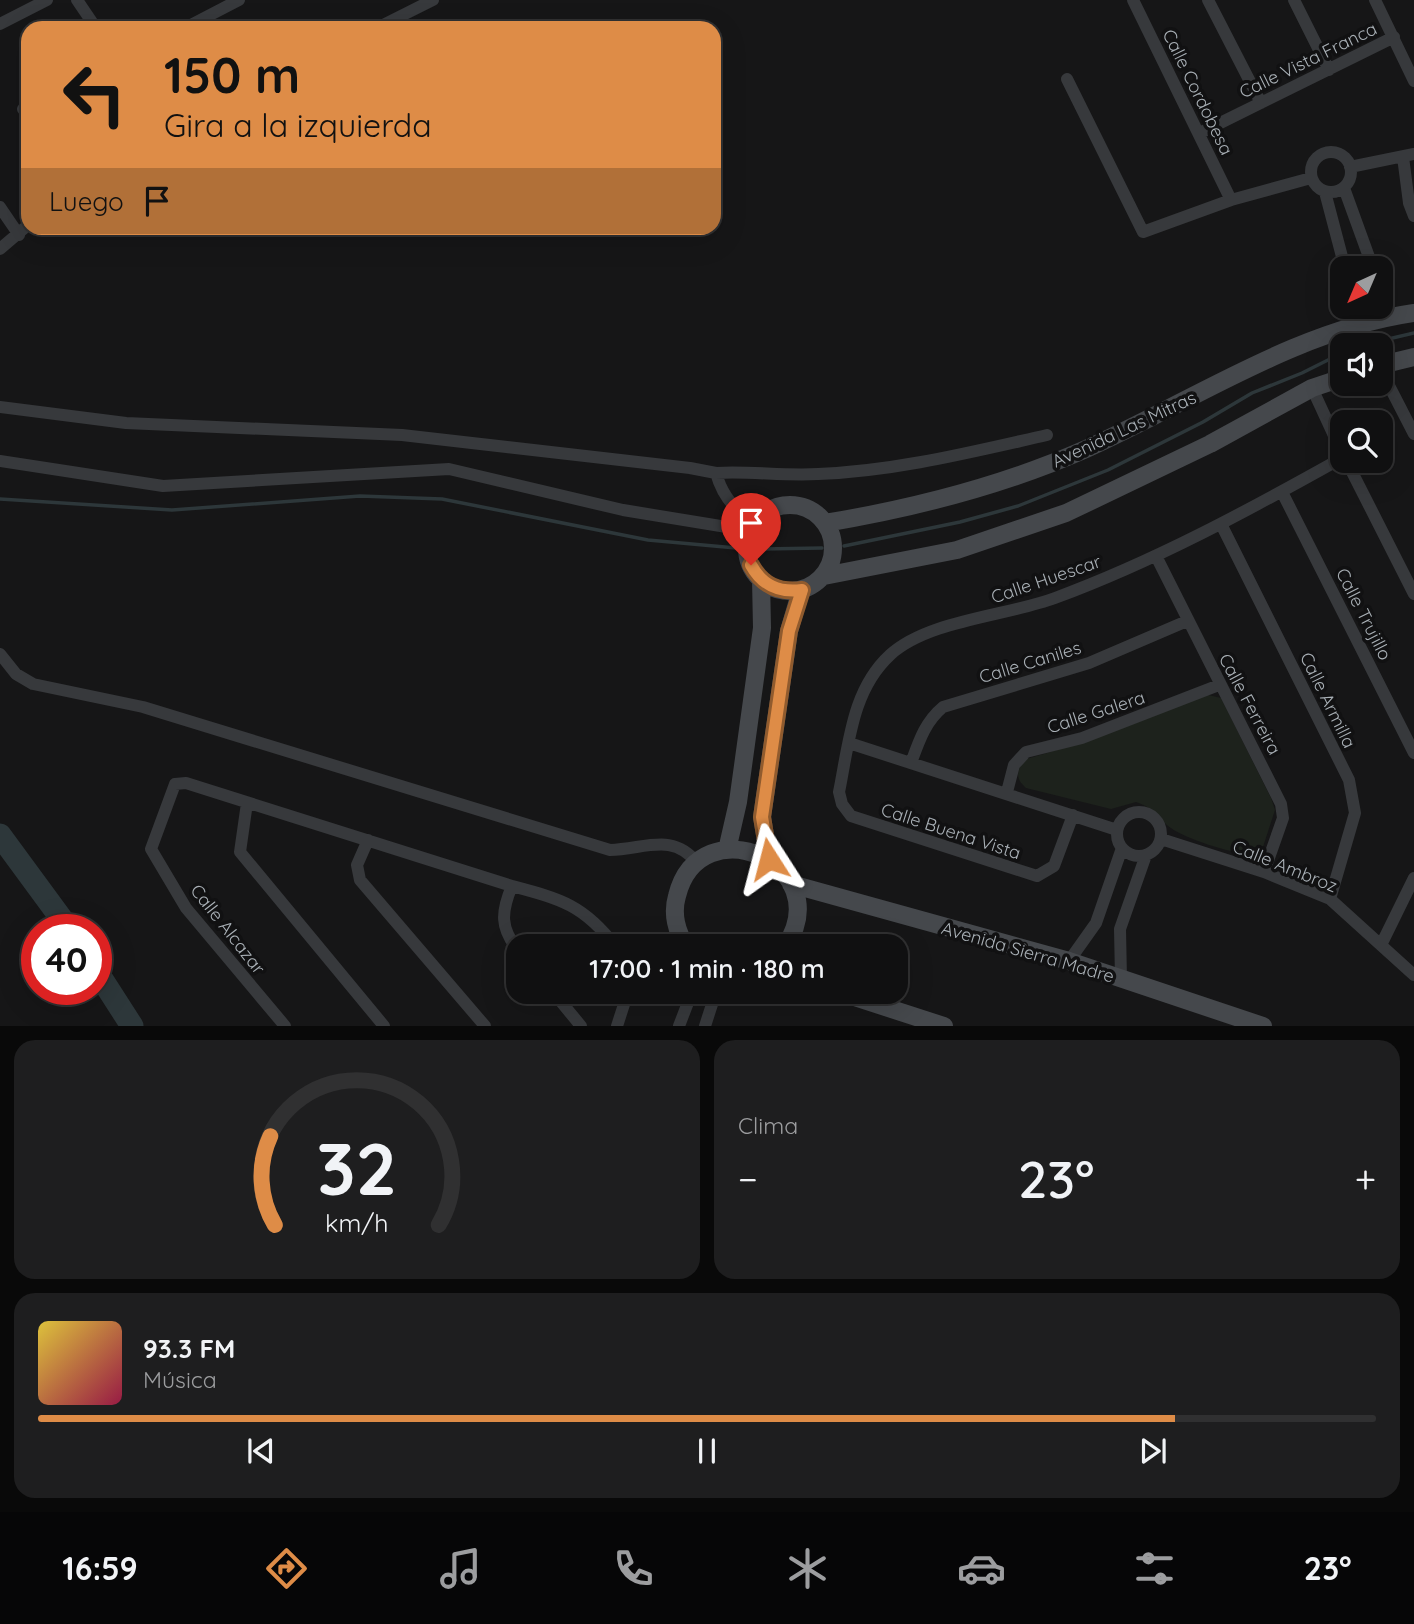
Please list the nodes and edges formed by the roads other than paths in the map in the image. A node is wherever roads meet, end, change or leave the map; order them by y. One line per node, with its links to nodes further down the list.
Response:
1 (47, 0): 12 (street)
2 (77, 0): 9 (street)
3 (239, 0): 10 (street)
4 (433, 0): 11 (street)
5 (1133, 0): 18 (street, Calle Cordobesa)
6 (1208, 0): 17 (street)
7 (1294, 0): 14 (street)
8 (1375, 0): 13 (street)
9 (91, 21)
10 (198, 21)
11 (391, 21)
12 (0, 24)
13 (1394, 37): 14 (street, Calle Vista Franca); 16 (street)
14 (1329, 70): 17 (street, Calle Vista Franca)
15 (1067, 79): 24 (street)
16 (1414, 81)
17 (1261, 103): 18 (street, Calle Vista Franca)
18 (1200, 133): 24 (street, Calle Cordobesa)
19 (1408, 156): 20 (street); 26 (street)
20 (1350, 167): 21 (street); 22 (street)
21 (1311, 178): 23 (street); 24 (street)
22 (1344, 188): 23 (street); 31 (street)
23 (1325, 192): 30 (street)
24 (1231, 200)
25 (0, 207): 27 (street)
26 (1414, 216)
27 (21, 228)
28 (21, 232): 29 (street)
29 (0, 249)
30 (1342, 256)
31 (1369, 256)
32 (1414, 313): 33 (street, Avenida Las Mitras)
33 (1393, 316)
34 (1351, 319): 36 (street)
35 (1380, 319): 36 (street, Avenida Las Mitras)
36 (1351, 326): 51 (street, Avenida Las Mitras)
37 (1414, 357): 38 (street)
38 (1393, 363)
39 (1330, 382): 40 (street)
40 (1312, 388): 43 (street); 55 (street)
41 (1393, 391): 44 (street)
42 (0, 407): 48 (street)
43 (1330, 428)
44 (1413, 431)
45 (1046, 435): 48 (street)
46 (0, 461): 53 (street)
47 (1330, 464): 50 (street, Calle Huescar)
48 (716, 473): 53 (street)
49 (1351, 473): 58 (street)
50 (1282, 492): 52 (street, Calle Huescar); 63 (street, Calle Trujillo)
51 (825, 523): 53 (street); 55 (street)
52 (1222, 524): 54 (street, Calle Huescar); 81 (street, Calle Armilla)
53 (753, 527): 56 (street)
54 (1156, 556): 59 (street, Calle Ferreira); 62 (street, Calle Huescar)
55 (824, 576): 57 (street)
56 (761, 579): 57 (street); 73 (street)
57 (802, 590): 75 (street)
58 (1414, 594)
59 (1187, 621): 61 (street, Calle Ferreira); 64 (street, Calle Caniles)
60 (0, 654): 76 (street)
61 (1219, 685): 66 (street, Calle Galera); 77 (street, Calle Ferreira)
62 (849, 743): 64 (street); 65 (street, Calle Huescar)
63 (1414, 753)
64 (911, 763): 66 (street)
65 (839, 792): 68 (street, Calle Buena Vista)
66 (1007, 792): 68 (street)
67 (247, 803): 71 (street); 97 (street, Calle Alcazar); 98 (street)
68 (1073, 815): 69 (street)
69 (1117, 830): 70 (street); 72 (street)
70 (1161, 839): 74 (street); 77 (street, Calle Ambroz)
71 (369, 840): 80 (street); 99 (street)
72 (1122, 848): 74 (street); 82 (street)
73 (727, 850): 75 (street); 76 (street)
74 (1146, 855): 83 (street)
75 (769, 859): 79 (street)
76 (697, 863): 85 (street)
77 (1264, 872): 81 (street, Calle Ambroz)
78 (1414, 878): 88 (street)
79 (791, 884): 86 (street); 89 (street, Avenida Sierra Madre)
80 (512, 887): 84 (street); 87 (street)
81 (1330, 899): 88 (street, Calle Ambroz)
82 (1096, 923): 83 (street); 89 (street)
83 (1120, 929): 91 (street)
84 (605, 934)
85 (681, 934)
86 (790, 934)
87 (506, 936)
88 (1381, 945): 90 (street, Calle Ambroz)
89 (1069, 961): 91 (street, Avenida Sierra Madre)
90 (1414, 975)
91 (1121, 979): 105 (street, Avenida Sierra Madre)
92 (563, 1004): 100 (street)
93 (624, 1004): 101 (street)
94 (687, 1004): 102 (street)
95 (712, 1004): 103 (street)
96 (876, 1004): 104 (street)
97 (285, 1026)
98 (384, 1026)
99 (485, 1026)
100 (581, 1026)
101 (617, 1026)
102 (679, 1026)
103 (705, 1026)
104 (944, 1026)
105 (1263, 1026)

